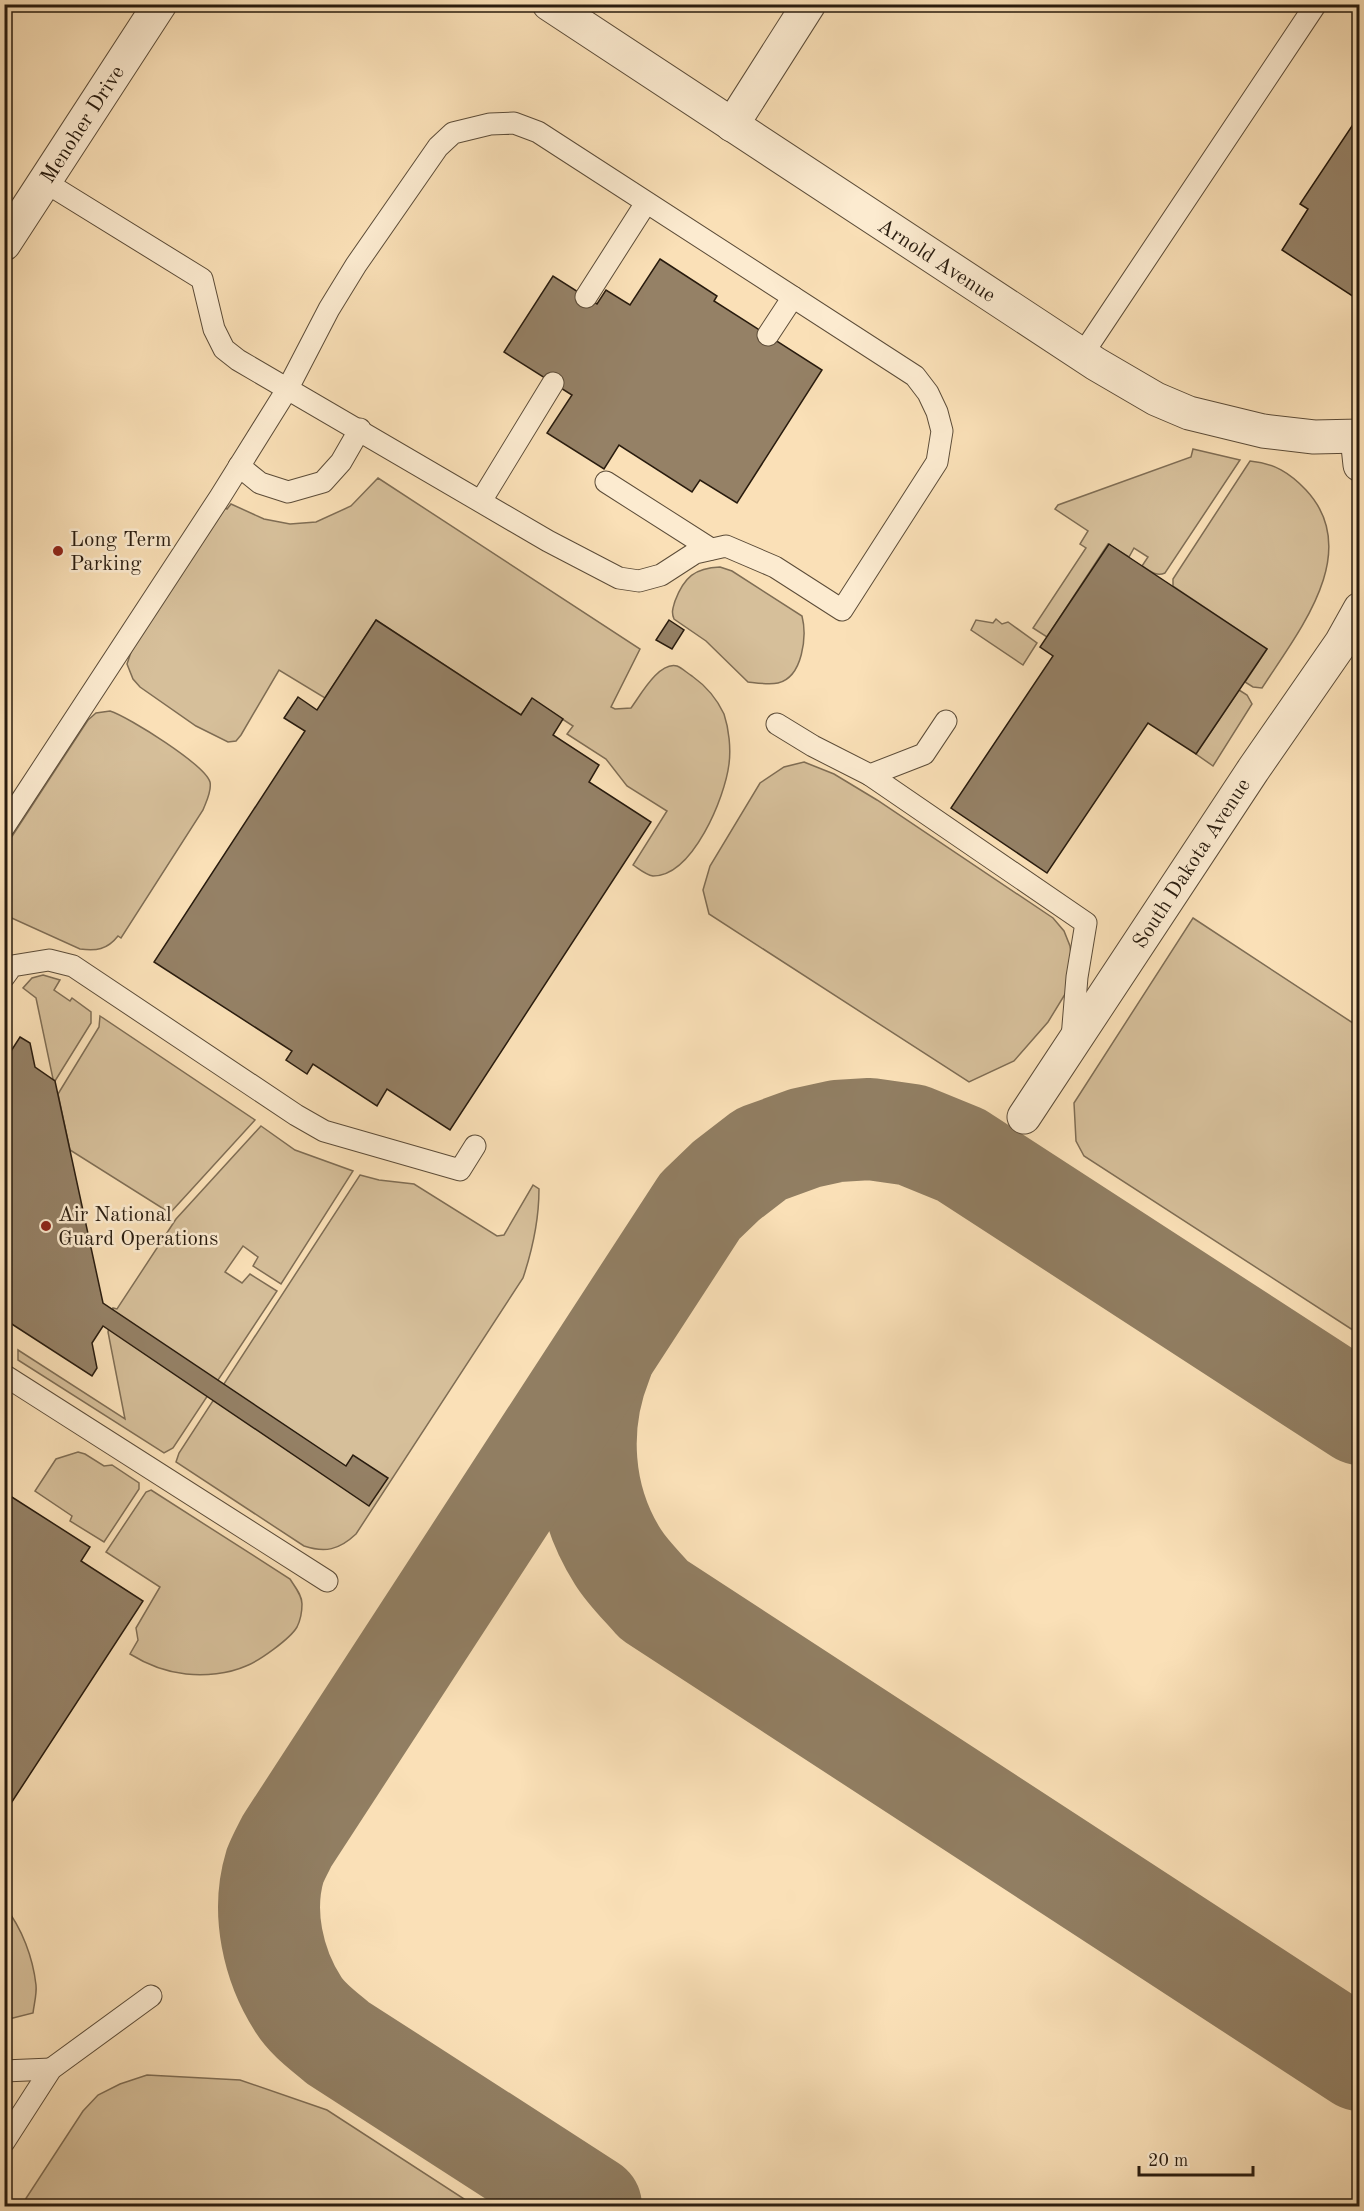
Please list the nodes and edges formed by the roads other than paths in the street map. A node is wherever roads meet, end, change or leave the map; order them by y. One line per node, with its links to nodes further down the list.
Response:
1 (160, 4): 6 (street, Menoher Drive)
2 (549, 4): 5 (street, Arnold Avenue)
3 (809, 4): 5 (street)
4 (1316, 4): 12 (lane)
5 (732, 125): 12 (street, Arnold Avenue)
6 (45, 182): 8 (street, Menoher Drive); 14 (lane)
7 (646, 203): 9 (lane); 10 (lane); 14 (lane)
8 (4, 244)
9 (586, 297)
10 (793, 297): 11 (lane); 20 (lane)
11 (768, 336)
12 (1082, 355): 16 (street, Arnold Avenue)
13 (553, 383): 19 (lane)
14 (288, 388): 15 (lane); 17 (lane)
15 (360, 429): 17 (lane); 19 (lane)
16 (1358, 446)
17 (238, 466): 25 (lane)
18 (606, 482): 20 (lane)
19 (481, 501): 20 (lane)
20 (711, 549)
21 (1359, 609): 27 (street, South Dakota Avenue)
22 (946, 721): 24 (lane)
23 (777, 724): 24 (lane)
24 (870, 775): 27 (lane)
25 (4, 827)
26 (4, 977): 29 (lane)
27 (1071, 1044): 28 (street, South Dakota Avenue)
28 (1024, 1117)
29 (475, 1146)
30 (4, 1375): 31 (lane)
31 (327, 1581)
32 (151, 1996): 33 (lane)
33 (51, 2069): 34 (lane); 35 (lane)
34 (4, 2071)
35 (4, 2142)

